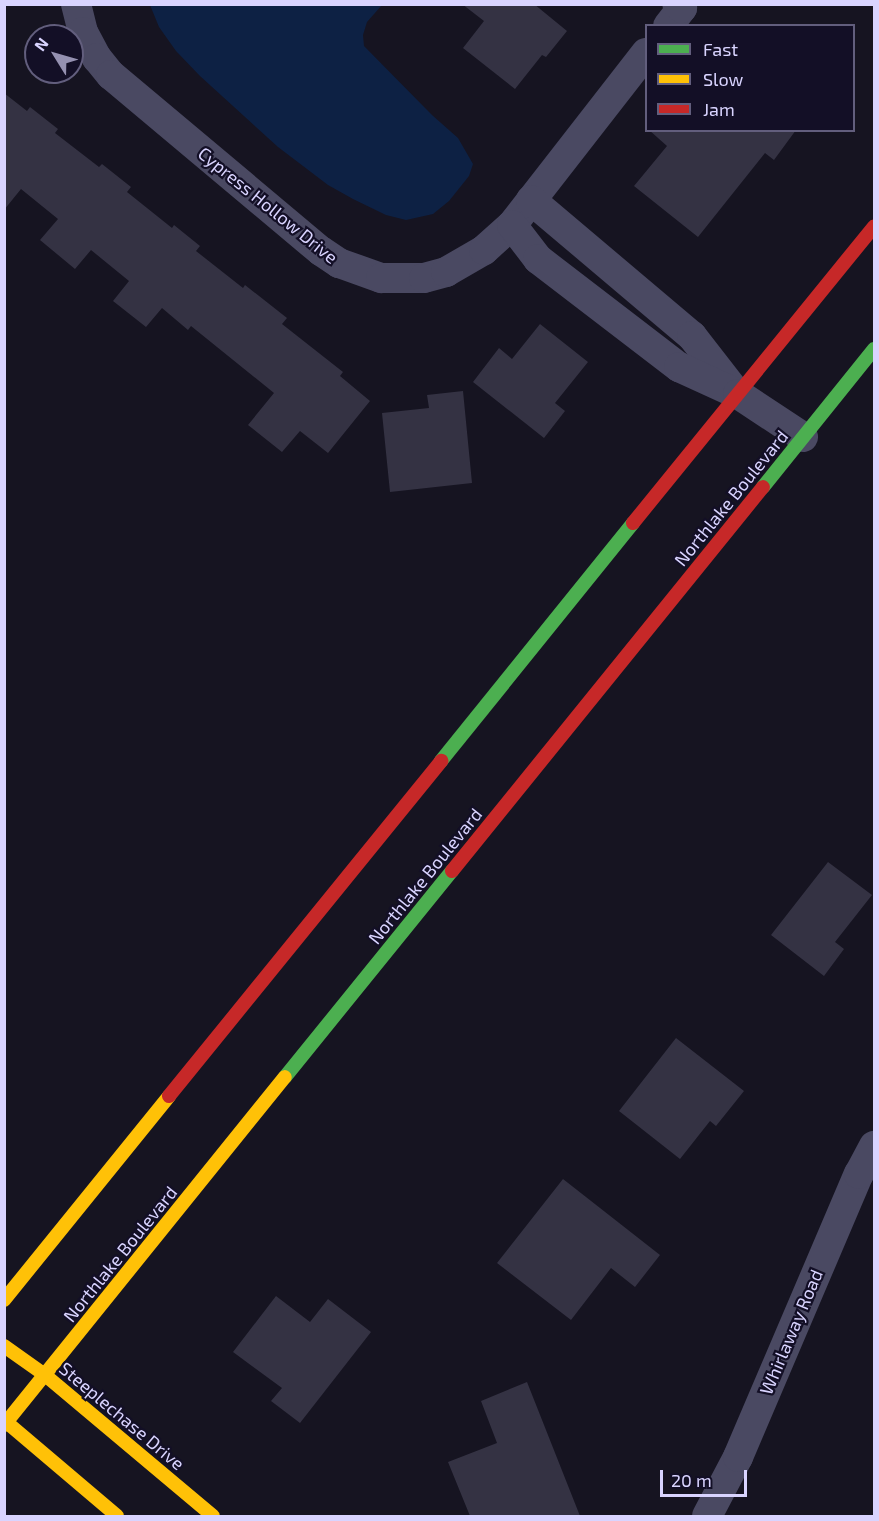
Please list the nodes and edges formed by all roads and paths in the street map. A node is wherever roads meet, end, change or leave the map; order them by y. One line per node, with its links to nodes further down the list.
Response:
1 (76, 4): 6 (street, Cypress Hollow Drive)
2 (677, 4): 3 (street)
3 (670, 24)
4 (645, 54): 5 (street, Cypress Hollow Drive)
5 (531, 200): 6 (street, Cypress Hollow Drive); 9 (street)
6 (512, 225): 9 (street)
7 (874, 226): 9 (main road)
8 (874, 350): 10 (main road, Northlake Boulevard)
9 (738, 394): 10 (street); 12 (main road)
10 (803, 437): 14 (main road, Northlake Boulevard)
11 (874, 1146): 18 (street, Whirlaway Road)
12 (4, 1300)
13 (4, 1346): 14 (main road, Steeplechase Drive)
14 (45, 1375): 15 (main road, Northlake Boulevard); 17 (main road, Steeplechase Drive)
15 (5, 1422): 16 (main road)
16 (117, 1516)
17 (213, 1516)
18 (707, 1516)

